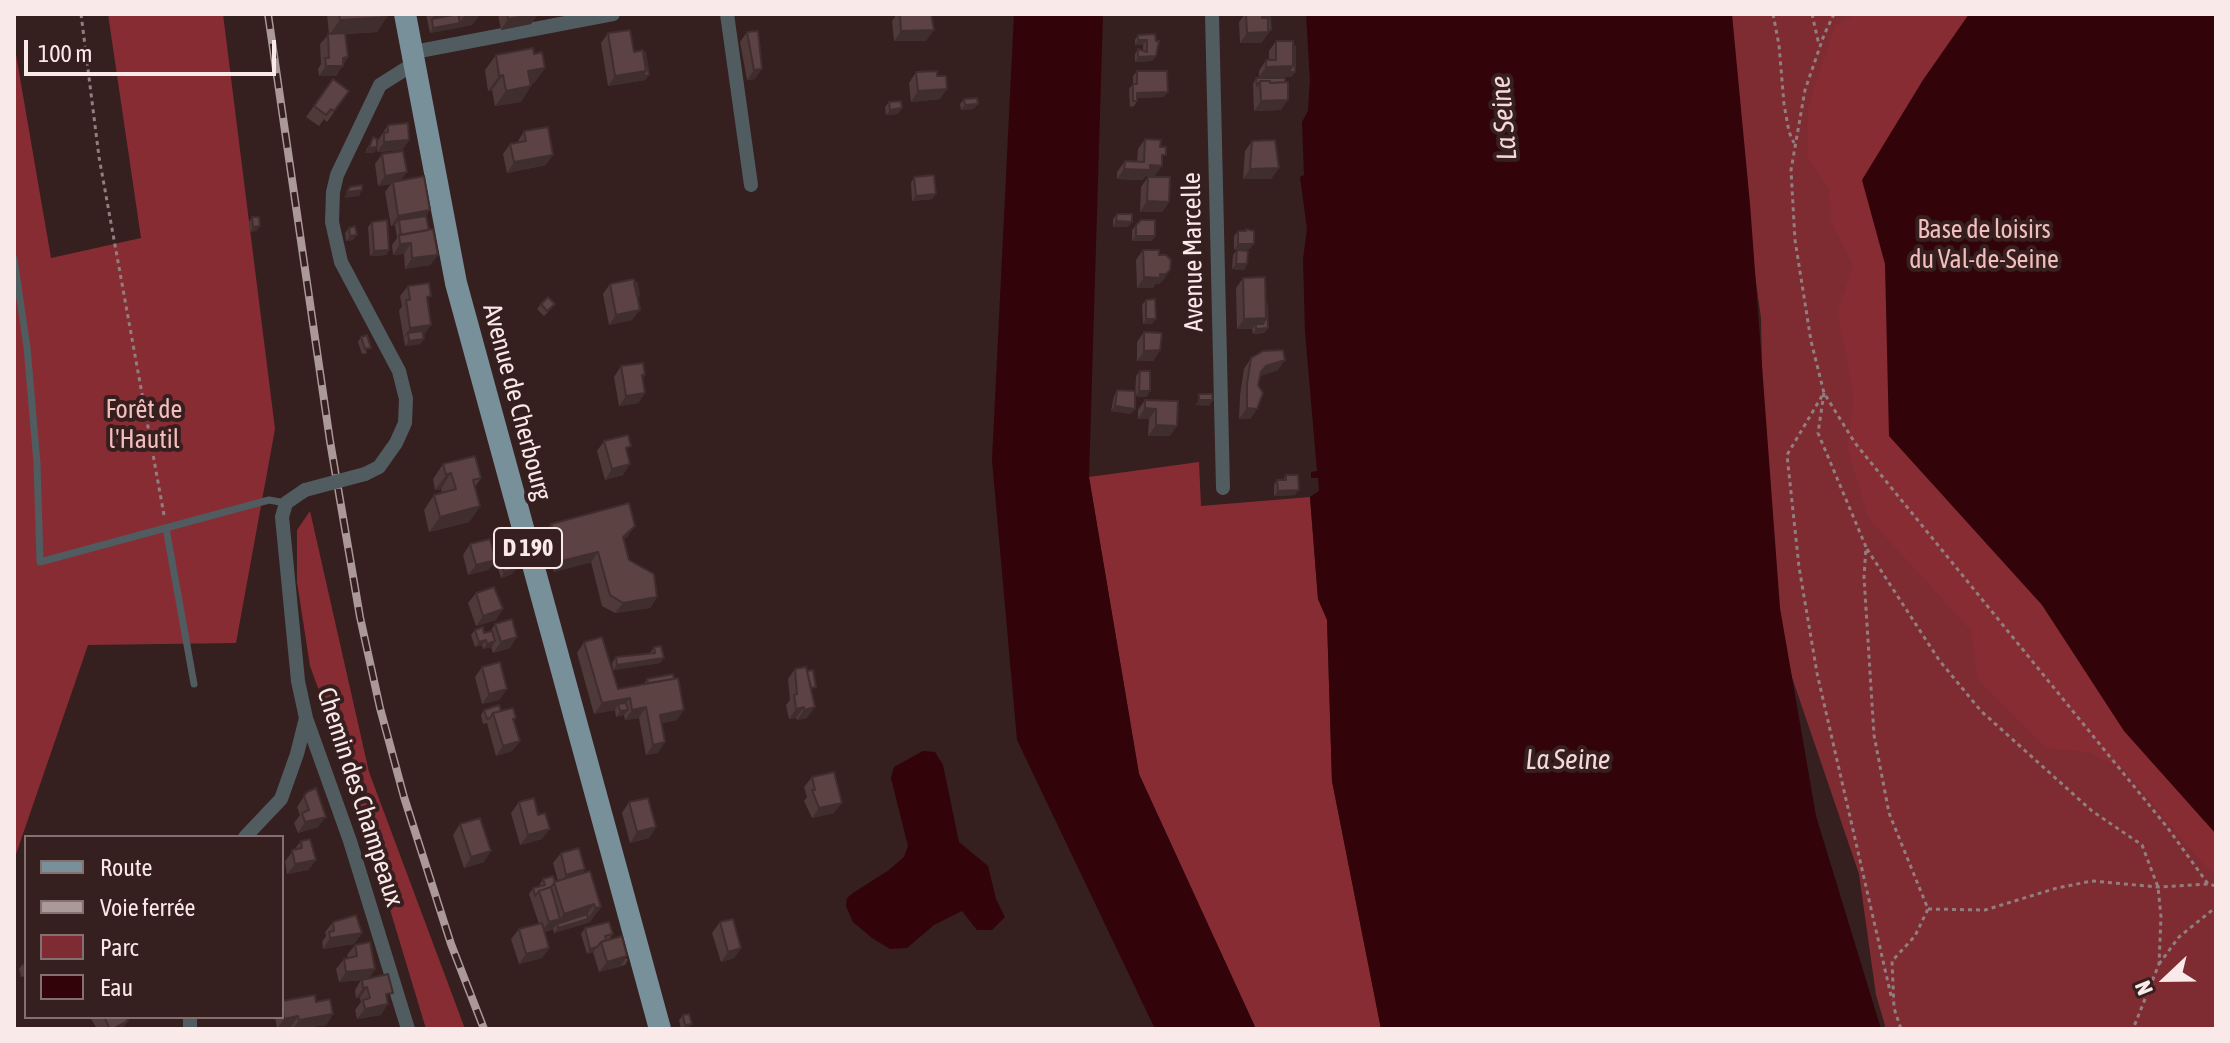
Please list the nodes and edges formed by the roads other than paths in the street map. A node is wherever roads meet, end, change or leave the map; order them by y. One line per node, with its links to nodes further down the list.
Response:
1 (405, 14): 5 (main road, D 190)
2 (613, 14): 5 (street)
3 (727, 14): 6 (street)
4 (1212, 14): 8 (street, Avenue Marcelle)
5 (415, 58): 9 (street, bridge); 15 (main road, Avenue de Cherbourg / D 190)
6 (751, 185)
7 (14, 259): 10 (lane)
8 (1223, 488)
9 (286, 503): 10 (lane); 12 (street, Chemin des Champeaux)
10 (166, 528): 11 (lane)
11 (194, 684)
12 (306, 718): 13 (street); 14 (street, Chemin des Champeaux)
13 (247, 835)
14 (408, 1029)
15 (660, 1029)

